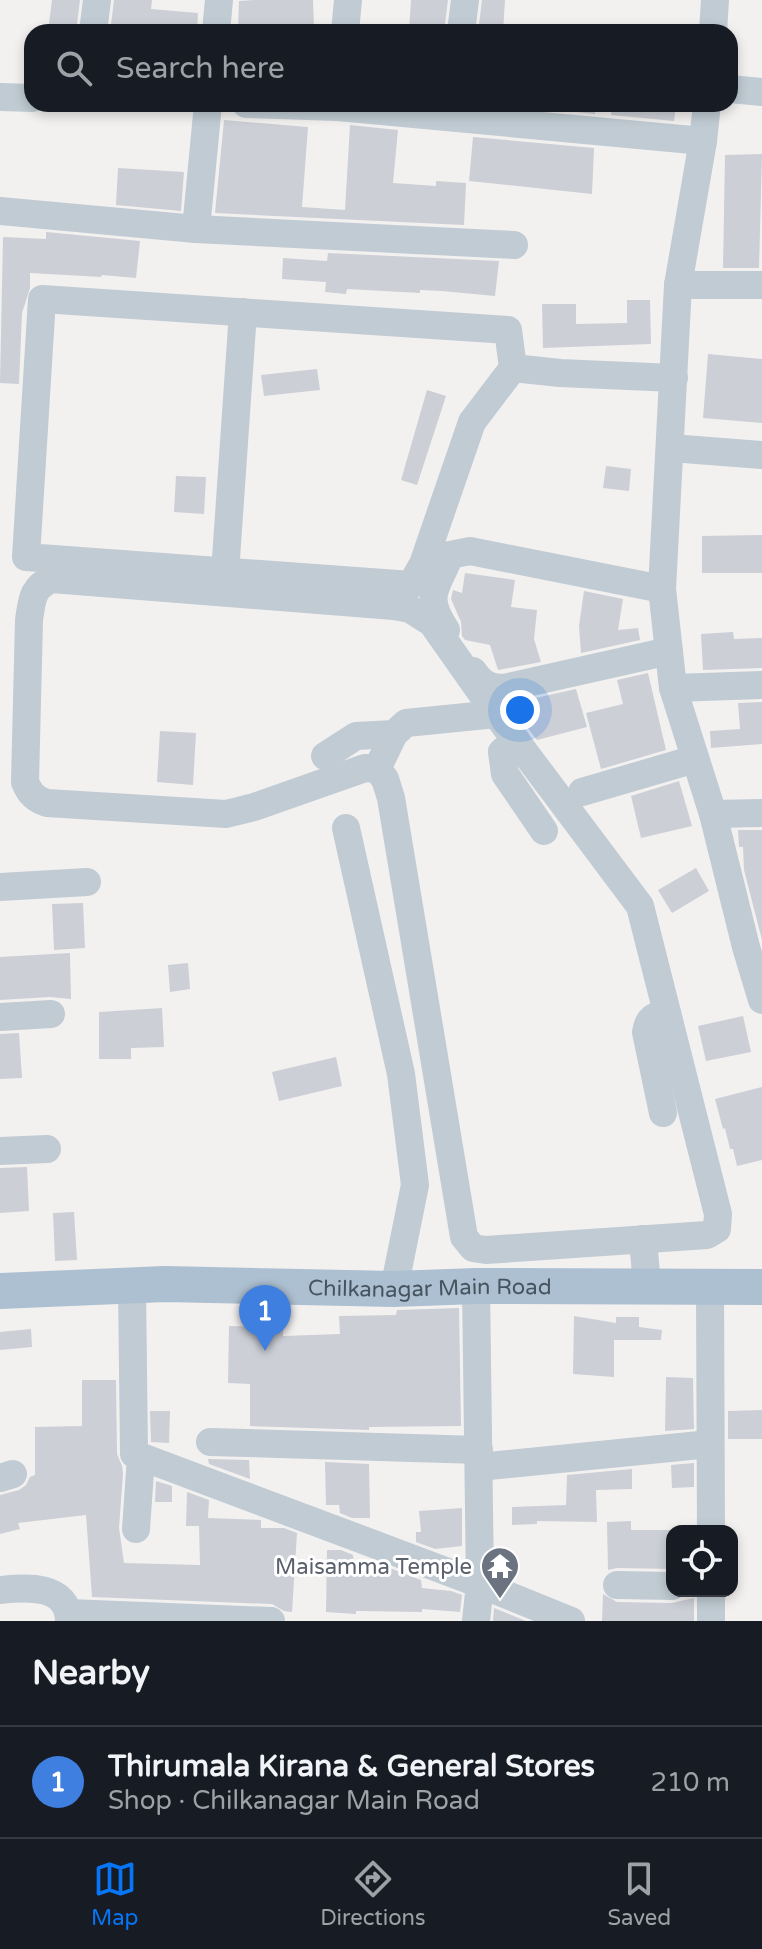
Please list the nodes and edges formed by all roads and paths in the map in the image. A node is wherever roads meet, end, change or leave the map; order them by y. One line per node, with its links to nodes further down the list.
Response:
1 (97, 0): 6 (street)
2 (219, 0): 7 (street)
3 (348, 0): 8 (street)
4 (465, 0): 9 (street)
5 (715, 0): 10 (street)
6 (94, 24)
7 (217, 24)
8 (346, 24)
9 (462, 24)
10 (714, 24)
11 (738, 90): 12 (street)
12 (762, 92)
13 (0, 97): 14 (street)
14 (24, 98)
15 (207, 112): 20 (street)
16 (460, 112): 18 (street)
17 (706, 112): 18 (street)
18 (703, 141): 22 (street)
19 (1, 215): 20 (street)
20 (196, 229): 21 (street)
21 (514, 245)
22 (678, 285): 23 (street); 26 (street)
23 (762, 285)
24 (243, 312): 25 (street); 29 (street); 29 (street)
25 (513, 368): 26 (street); 29 (street)
26 (674, 378): 27 (street)
27 (671, 448): 28 (street); 30 (street)
28 (762, 455)
29 (225, 573)
30 (662, 589): 31 (street); 31 (street)
31 (669, 651): 33 (street)
32 (762, 685): 33 (street)
33 (673, 688): 38 (street)
34 (496, 714): 35 (street); 36 (street); 39 (street)
35 (394, 734): 37 (street); 39 (street)
36 (516, 740): 44 (street); 49 (street)
37 (325, 756)
38 (695, 759): 40 (street); 42 (street)
39 (377, 769): 56 (street)
40 (582, 792)
41 (762, 813): 42 (street)
42 (713, 814): 47 (street)
43 (346, 828): 63 (street)
44 (544, 831)
45 (87, 882): 46 (street)
46 (0, 887)
47 (754, 947): 48 (street)
48 (762, 1000)
49 (667, 1013): 52 (street); 55 (street)
50 (51, 1014): 51 (street)
51 (0, 1017)
52 (663, 1113)
53 (47, 1149): 54 (street)
54 (0, 1151)
55 (643, 1239): 56 (street); 60 (street)
56 (595, 1242): 59 (street)
57 (132, 1286): 63 (main road, Chilkanagar Main Road); 64 (main road, Chilkanagar Main Road); 67 (street)
58 (476, 1286): 59 (main road, Chilkanagar Main Road); 63 (main road, Chilkanagar Main Road); 68 (street)
59 (600, 1286): 60 (main road, Chilkanagar Main Road)
60 (647, 1286): 61 (main road, Chilkanagar Main Road)
61 (710, 1287): 62 (main road, Chilkanagar Main Road); 66 (street)
62 (762, 1287)
63 (394, 1289)
64 (0, 1291)
65 (210, 1442): 68 (street)
66 (710, 1444): 68 (street); 69 (street)
67 (141, 1457): 70 (street); 71 (street)
68 (479, 1458): 71 (street)
69 (711, 1525)
70 (136, 1529)
71 (480, 1584): 78 (street); 79 (street)
72 (617, 1585): 73 (street)
73 (666, 1586)
74 (0, 1590): 76 (street)
75 (711, 1597): 80 (street)
76 (69, 1617): 77 (street)
77 (271, 1621)
78 (476, 1621)
79 (571, 1621)
80 (711, 1621)

